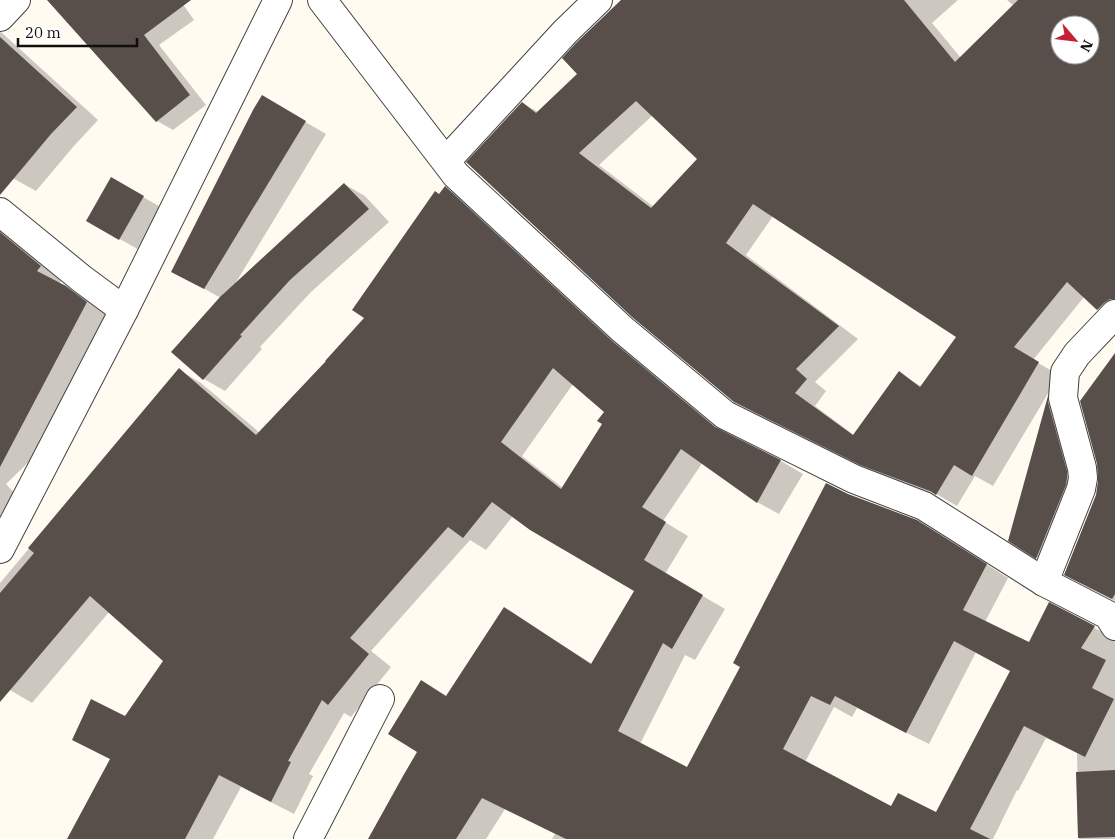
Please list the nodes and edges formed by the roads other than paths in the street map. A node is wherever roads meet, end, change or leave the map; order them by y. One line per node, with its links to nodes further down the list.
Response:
1 (16, 0): 5 (street)
2 (278, 0): 8 (street)
3 (322, 0): 6 (street)
4 (598, 0): 6 (street)
5 (0, 18)
6 (446, 161): 11 (street)
7 (0, 212): 8 (street)
8 (124, 310): 10 (street)
9 (1115, 314): 11 (street)
10 (0, 549)
11 (1044, 582): 12 (street)
12 (1113, 616)
13 (380, 699): 14 (street)
14 (308, 839)

